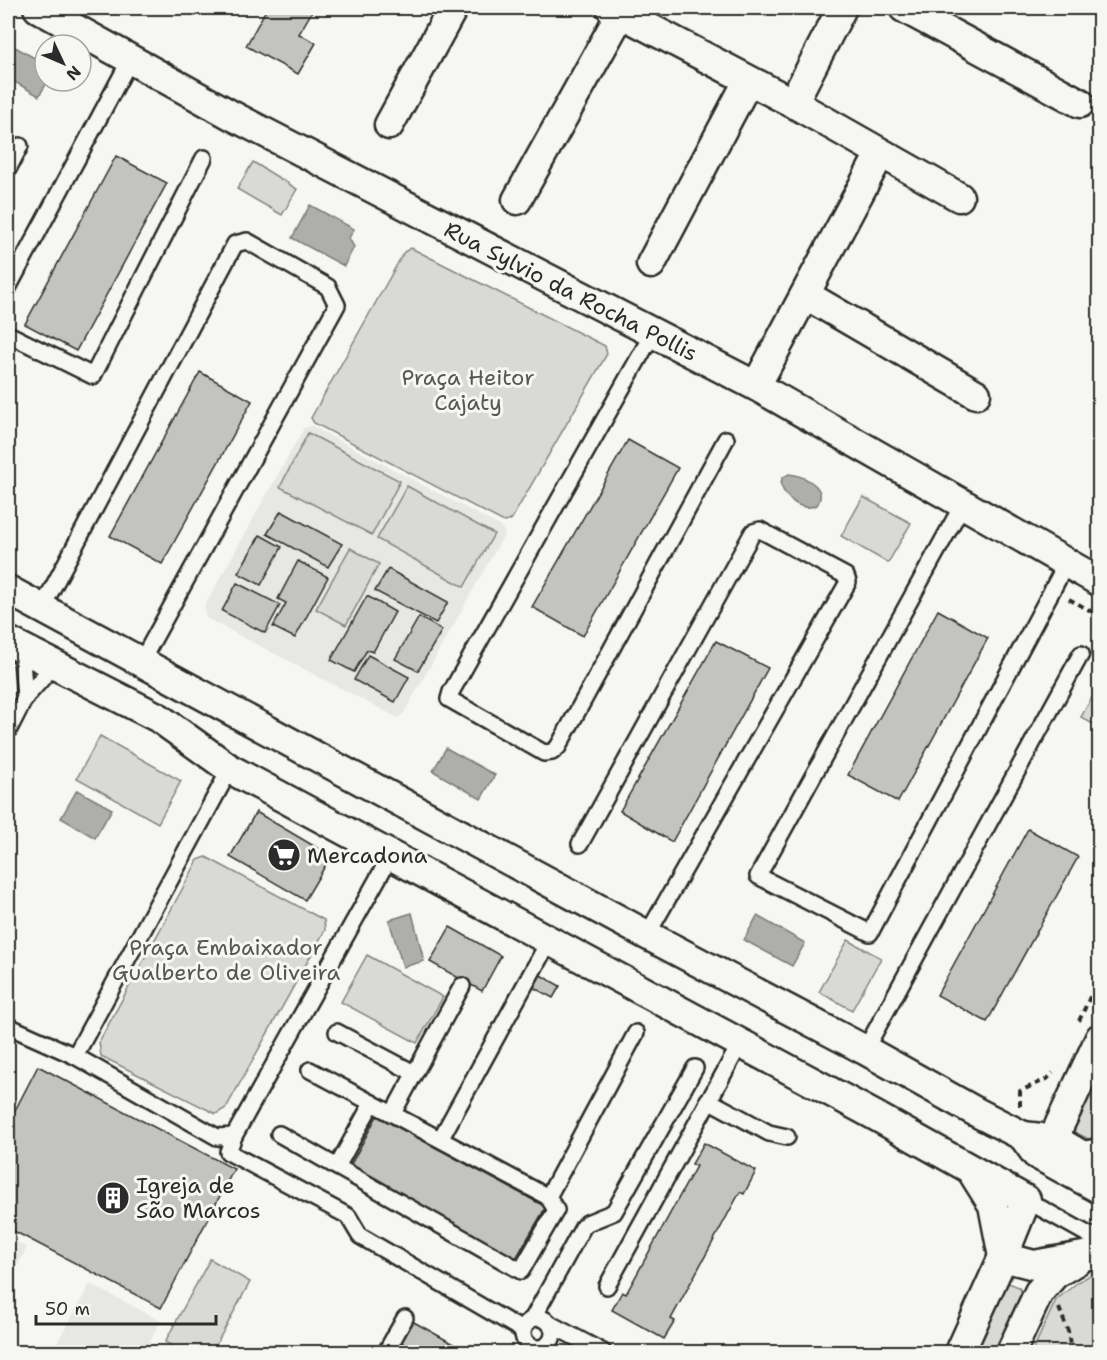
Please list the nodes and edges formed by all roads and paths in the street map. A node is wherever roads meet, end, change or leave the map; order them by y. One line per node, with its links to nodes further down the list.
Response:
1 (38, 8): 6 (street, Rua Sylvio da Rocha Pollis)
2 (453, 8): 10 (street)
3 (842, 8): 9 (street)
4 (904, 8): 8 (street)
5 (616, 10): 7 (street); 16 (street)
6 (130, 60): 18 (lane); 20 (street, Rua Sylvio da Rocha Pollis)
7 (748, 81): 9 (street); 17 (street)
8 (1080, 103)
9 (793, 104): 12 (street)
10 (388, 125)
11 (20, 146): 14 (lane)
12 (880, 154): 15 (street); 19 (street)
13 (204, 158): 21 (lane)
14 (8, 169)
15 (959, 197)
16 (517, 200)
17 (651, 264)
18 (8, 288)
19 (806, 295): 22 (street); 23 (street)
20 (653, 333): 22 (street, Rua Sylvio da Rocha Pollis); 24 (lane)
21 (8, 334)
22 (756, 386): 25 (street, Rua Sylvio da Rocha Pollis)
23 (976, 394)
24 (726, 439)
25 (963, 504): 26 (street, Rua Sylvio da Rocha Pollis); 28 (lane)
26 (1066, 564): 27 (street, Rua Sylvio da Rocha Pollis); 28 (lane)
27 (1100, 582)
28 (1053, 589): 31 (path)
29 (8, 590): 30 (street)
30 (42, 608): 34 (street); 34 (lane)
31 (1100, 616)
32 (14, 644): 35 (street); 36 (lane)
33 (1081, 654): 49 (lane)
34 (141, 662): 41 (street)
35 (54, 664): 36 (lane); 38 (street)
36 (25, 698): 37 (lane)
37 (8, 731)
38 (230, 769): 40 (street); 50 (lane)
39 (580, 844): 41 (lane)
40 (391, 855): 42 (street); 58 (lane)
41 (647, 935): 49 (street)
42 (553, 943): 48 (street); 61 (lane)
43 (462, 986): 53 (lane)
44 (8, 1026): 50 (lane)
45 (337, 1032): 53 (lane)
46 (636, 1033): 67 (lane)
47 (1100, 1038): 62 (street)
48 (740, 1044): 54 (lane); 65 (street)
49 (865, 1050): 59 (street)
50 (75, 1056): 58 (lane)
51 (695, 1068): 74 (lane)
52 (310, 1070): 55 (lane)
53 (414, 1073): 56 (lane)
54 (708, 1100): 60 (lane); 71 (lane)
55 (372, 1103): 56 (lane); 64 (lane)
56 (393, 1113): 61 (lane)
57 (279, 1134): 64 (lane)
58 (234, 1136): 74 (lane)
59 (1023, 1136): 62 (street); 66 (street)
60 (787, 1137)
61 (445, 1140): 67 (lane)
62 (1056, 1140): 63 (street)
63 (1100, 1154)
64 (337, 1167): 67 (lane)
65 (972, 1171): 68 (street); 70 (street)
66 (1100, 1189)
67 (548, 1197)
68 (1026, 1200): 69 (lane); 70 (street)
69 (1096, 1248): 70 (street); 72 (street)
70 (1003, 1257): 80 (street)
71 (607, 1286)
72 (1038, 1292): 81 (street); 82 (path)
73 (405, 1318): 78 (lane)
74 (528, 1324): 75 (lane); 77 (lane)
75 (550, 1324): 77 (lane); 79 (lane)
76 (1100, 1340): 83 (path)
77 (540, 1350)
78 (386, 1353)
79 (603, 1353)
80 (960, 1353)
81 (1011, 1353)
82 (1071, 1353)
83 (1086, 1353)

